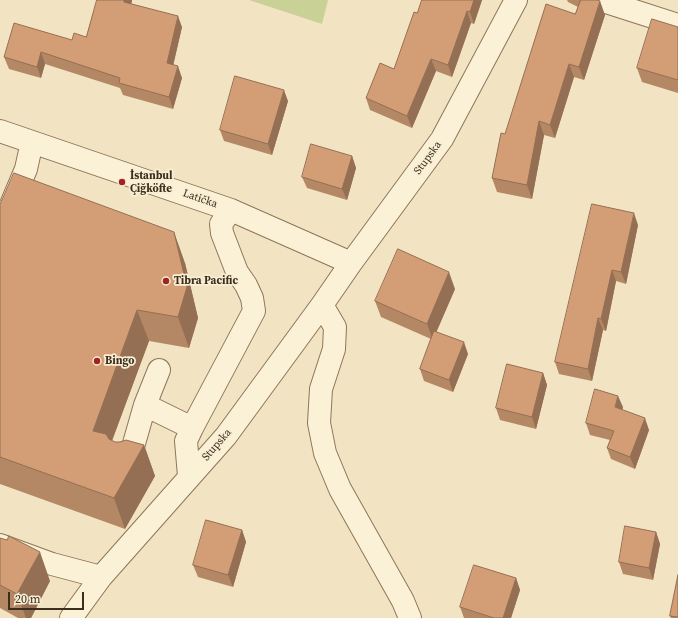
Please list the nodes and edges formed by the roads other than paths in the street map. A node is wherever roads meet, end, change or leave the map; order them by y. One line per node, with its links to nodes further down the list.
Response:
1 (516, 0): 8 (street, Stupska)
2 (600, 0): 3 (street)
3 (678, 25)
4 (0, 131): 5 (street, Latička)
5 (32, 142): 6 (street, Latička); 7 (street)
6 (231, 210): 8 (street, Latička); 12 (street)
7 (0, 231)
8 (351, 263): 9 (street, Stupska)
9 (322, 306): 14 (street, Stupska); 18 (street)
10 (160, 370): 11 (street)
11 (145, 405): 12 (street); 13 (street)
12 (192, 428): 14 (street)
13 (129, 461)
14 (189, 476): 16 (street, Stupska)
15 (0, 546): 16 (street)
16 (100, 577): 17 (street, Stupska)
17 (71, 618)
18 (410, 618)

